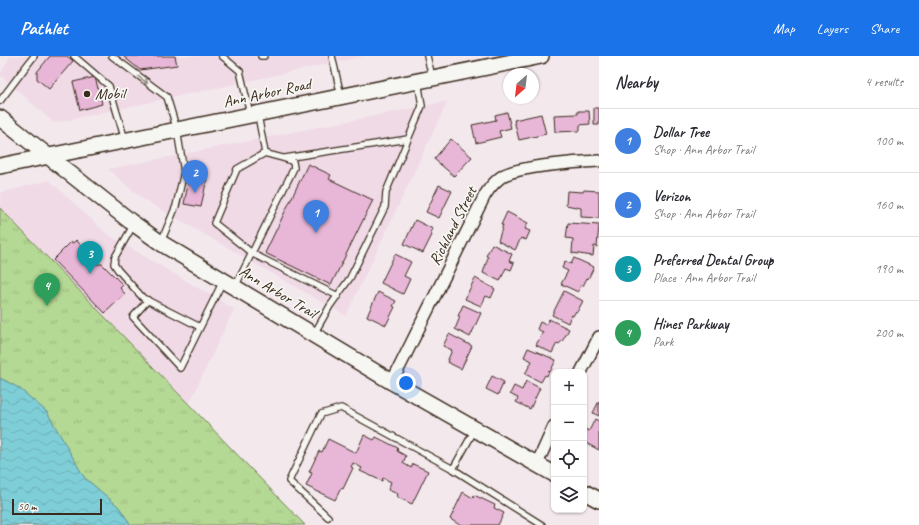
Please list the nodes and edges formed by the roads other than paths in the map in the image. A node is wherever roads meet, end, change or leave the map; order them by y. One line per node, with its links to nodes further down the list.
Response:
1 (34, 56): 11 (lane)
2 (74, 56): 16 (lane)
3 (112, 56): 14 (lane, one-way to 14)
4 (222, 56): 12 (lane)
5 (332, 56): 10 (lane)
6 (427, 56): 9 (lane)
7 (540, 56): 8 (street, Ann Arbor Road)
8 (514, 58): 9 (street, Ann Arbor Road)
9 (425, 79): 10 (street, Ann Arbor Road); 15 (lane)
10 (340, 96): 12 (street, Ann Arbor Road)
11 (0, 101)
12 (254, 114): 14 (street, Ann Arbor Road); 17 (lane)
13 (0, 118): 18 (street, Ann Arbor Trail)
14 (177, 130): 16 (street, Ann Arbor Road); 23 (lane)
15 (408, 139): 19 (lane); 26 (lane)
16 (125, 140): 18 (street, Ann Arbor Road)
17 (265, 153): 19 (lane); 24 (lane)
18 (48, 156): 21 (street, Ann Arbor Road); 22 (street, Ann Arbor Trail)
19 (285, 158): 24 (lane)
20 (599, 161): 32 (street, Richland Street)
21 (0, 166)
22 (134, 224): 23 (street, Ann Arbor Trail); 27 (lane)
23 (161, 243): 25 (street, Ann Arbor Trail)
24 (253, 254): 25 (lane); 26 (lane)
25 (229, 284): 28 (lane); 29 (street, Ann Arbor Trail)
26 (338, 296): 29 (lane)
27 (148, 300): 28 (lane); 28 (lane)
28 (200, 327)
29 (314, 334): 32 (street, Ann Arbor Trail)
30 (599, 337): 31 (street)
31 (583, 369)
32 (392, 382): 33 (street, Ann Arbor Trail)
33 (475, 428): 35 (street, Ann Arbor Trail); 36 (lane)
34 (551, 433): 35 (street)
35 (537, 464): 37 (street, Ann Arbor Trail)
36 (453, 469): 40 (lane); 41 (lane)
37 (551, 472)
38 (587, 494): 39 (street)
39 (599, 500)
40 (328, 517)
41 (542, 525)

